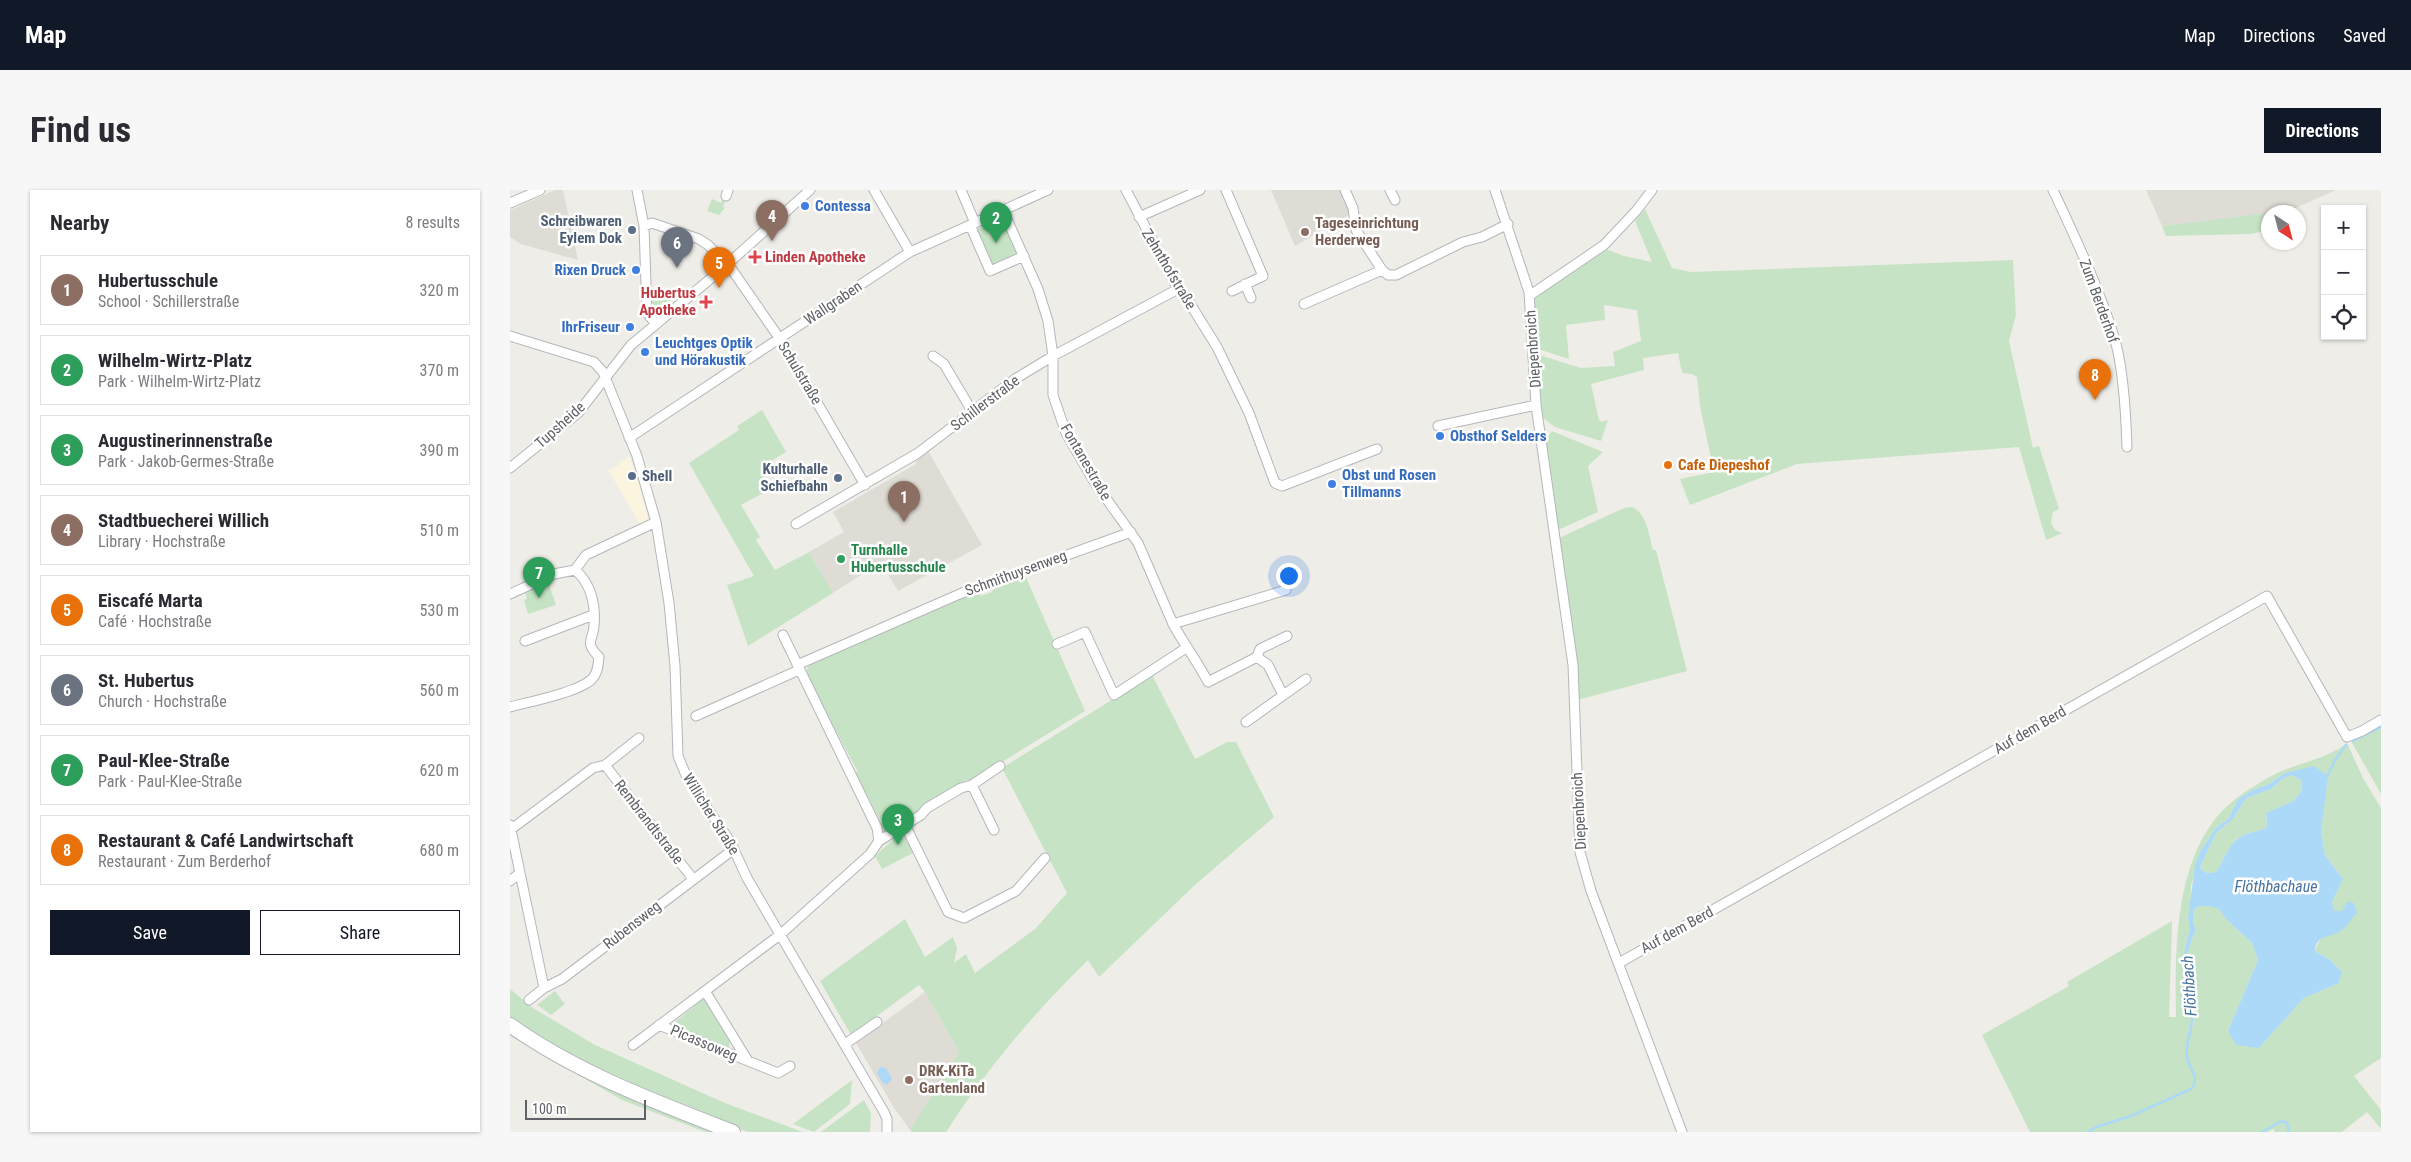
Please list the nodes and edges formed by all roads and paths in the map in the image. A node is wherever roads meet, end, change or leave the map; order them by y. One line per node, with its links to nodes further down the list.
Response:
1 (540, 190): 16 (street)
2 (637, 190): 21 (street)
3 (810, 190): 24 (street, Tupsheide)
4 (874, 190): 22 (street)
5 (961, 190): 19 (street)
6 (1048, 190): 17 (street, Wallgraben)
7 (1126, 190): 18 (street, Zehnthofstraße)
8 (1200, 190): 18 (street)
9 (1226, 190): 26 (street)
10 (1345, 190): 25 (street)
11 (1390, 190): 15 (street)
12 (1495, 190): 20 (street)
13 (1652, 190): 29 (street, Diepenbroich)
14 (2053, 190): 42 (street, Zum Berderhof)
15 (1395, 200)
16 (510, 204)
17 (1003, 210): 19 (street, Wallgraben); 23 (street, Fontanestraße)
18 (1139, 217): 27 (street, Zehnthofstraße)
19 (972, 224): 22 (street, Wallgraben); 23 (street)
20 (1508, 224): 25 (street); 29 (street)
21 (644, 226): 24 (street, Schulstraße); 32 (street)
22 (910, 252): 34 (street, Wallgraben)
23 (1024, 257): 36 (street, Fontanestraße)
24 (728, 264): 32 (street, Tupsheide); 34 (street, Schulstraße)
25 (1382, 270): 31 (street)
26 (1246, 284): 28 (street); 30 (street)
27 (1178, 289): 36 (street, Schillerstraße); 43 (street, Zehnthofstraße)
28 (1232, 290)
29 (1529, 296): 38 (street, Diepenbroich)
30 (1251, 298)
31 (1304, 304)
32 (655, 323): 37 (street, Tupsheide)
33 (510, 336): 37 (street)
34 (780, 339): 41 (street, Wallgraben); 45 (street, Schulstraße)
35 (933, 356): 39 (street)
36 (1053, 356): 39 (street, Schillerstraße); 48 (street, Fontanestraße)
37 (605, 378): 41 (street, Willicher Straße); 44 (street, Tupsheide)
38 (1536, 406): 40 (street, Diepenbroich); 81 (street, Diepenbroich)
39 (972, 412): 45 (street, Schillerstraße)
40 (1438, 426)
41 (629, 438): 46 (street, Willicher Straße)
42 (2127, 447)
43 (1376, 449)
44 (510, 468)
45 (866, 485): 47 (street, Schillerstraße)
46 (656, 522): 49 (street); 75 (street, Willicher Straße)
47 (796, 524)
48 (1131, 532): 53 (street, Fontanestraße); 60 (street, Schmithuysenweg)
49 (574, 570): 51 (street); 52 (street)
50 (1286, 590): 53 (street)
51 (510, 594)
52 (593, 615): 56 (street); 63 (street)
53 (1173, 624): 58 (street, Fontanestraße)
54 (783, 635): 60 (street)
55 (1287, 636): 59 (street, Fontanestraße)
56 (525, 641)
57 (1057, 644): 58 (street)
58 (1186, 648): 59 (street, Fontanestraße)
59 (1257, 657): 62 (street)
60 (798, 668): 64 (street, Schmithuysenweg); 74 (street)
61 (1306, 678): 62 (street)
62 (1283, 695): 66 (street)
63 (510, 707)
64 (696, 716)
65 (2381, 720): 81 (street, Auf dem Berd)
66 (1246, 722)
67 (639, 738): 68 (street, Rembrandtstraße)
68 (605, 765): 72 (street, Rembrandtstraße); 78 (street, Rembrandtstraße)
69 (1000, 766): 70 (street, Picassoweg)
70 (972, 785): 71 (street, Picassoweg); 73 (street)
71 (905, 825): 74 (street, Picassoweg); 76 (street)
72 (510, 828): 77 (street)
73 (994, 830)
74 (879, 841): 80 (street, Picassoweg)
75 (734, 849): 78 (street, Rubensweg); 80 (street, Willicher Straße)
76 (1045, 858)
77 (520, 873): 79 (street); 82 (street)
78 (693, 879): 82 (street, Rubensweg)
79 (510, 881)
80 (781, 934): 83 (street, Picassoweg); 88 (street, Willicher Straße)
81 (1619, 963): 94 (street, Diepenbroich)
82 (544, 988): 84 (street, Rubensweg)
83 (705, 991): 87 (street, Picassoweg); 90 (street, Picassoweg)
84 (529, 1000)
85 (877, 1022): 88 (street)
86 (510, 1025): 92 (main road)
87 (660, 1025): 89 (street, Picassoweg); 90 (street, Picassoweg)
88 (845, 1044): 93 (street, Willicher Straße)
89 (633, 1045)
90 (748, 1062): 91 (street, Picassoweg)
91 (790, 1066)
92 (733, 1132)
93 (887, 1132)
94 (1682, 1132)

